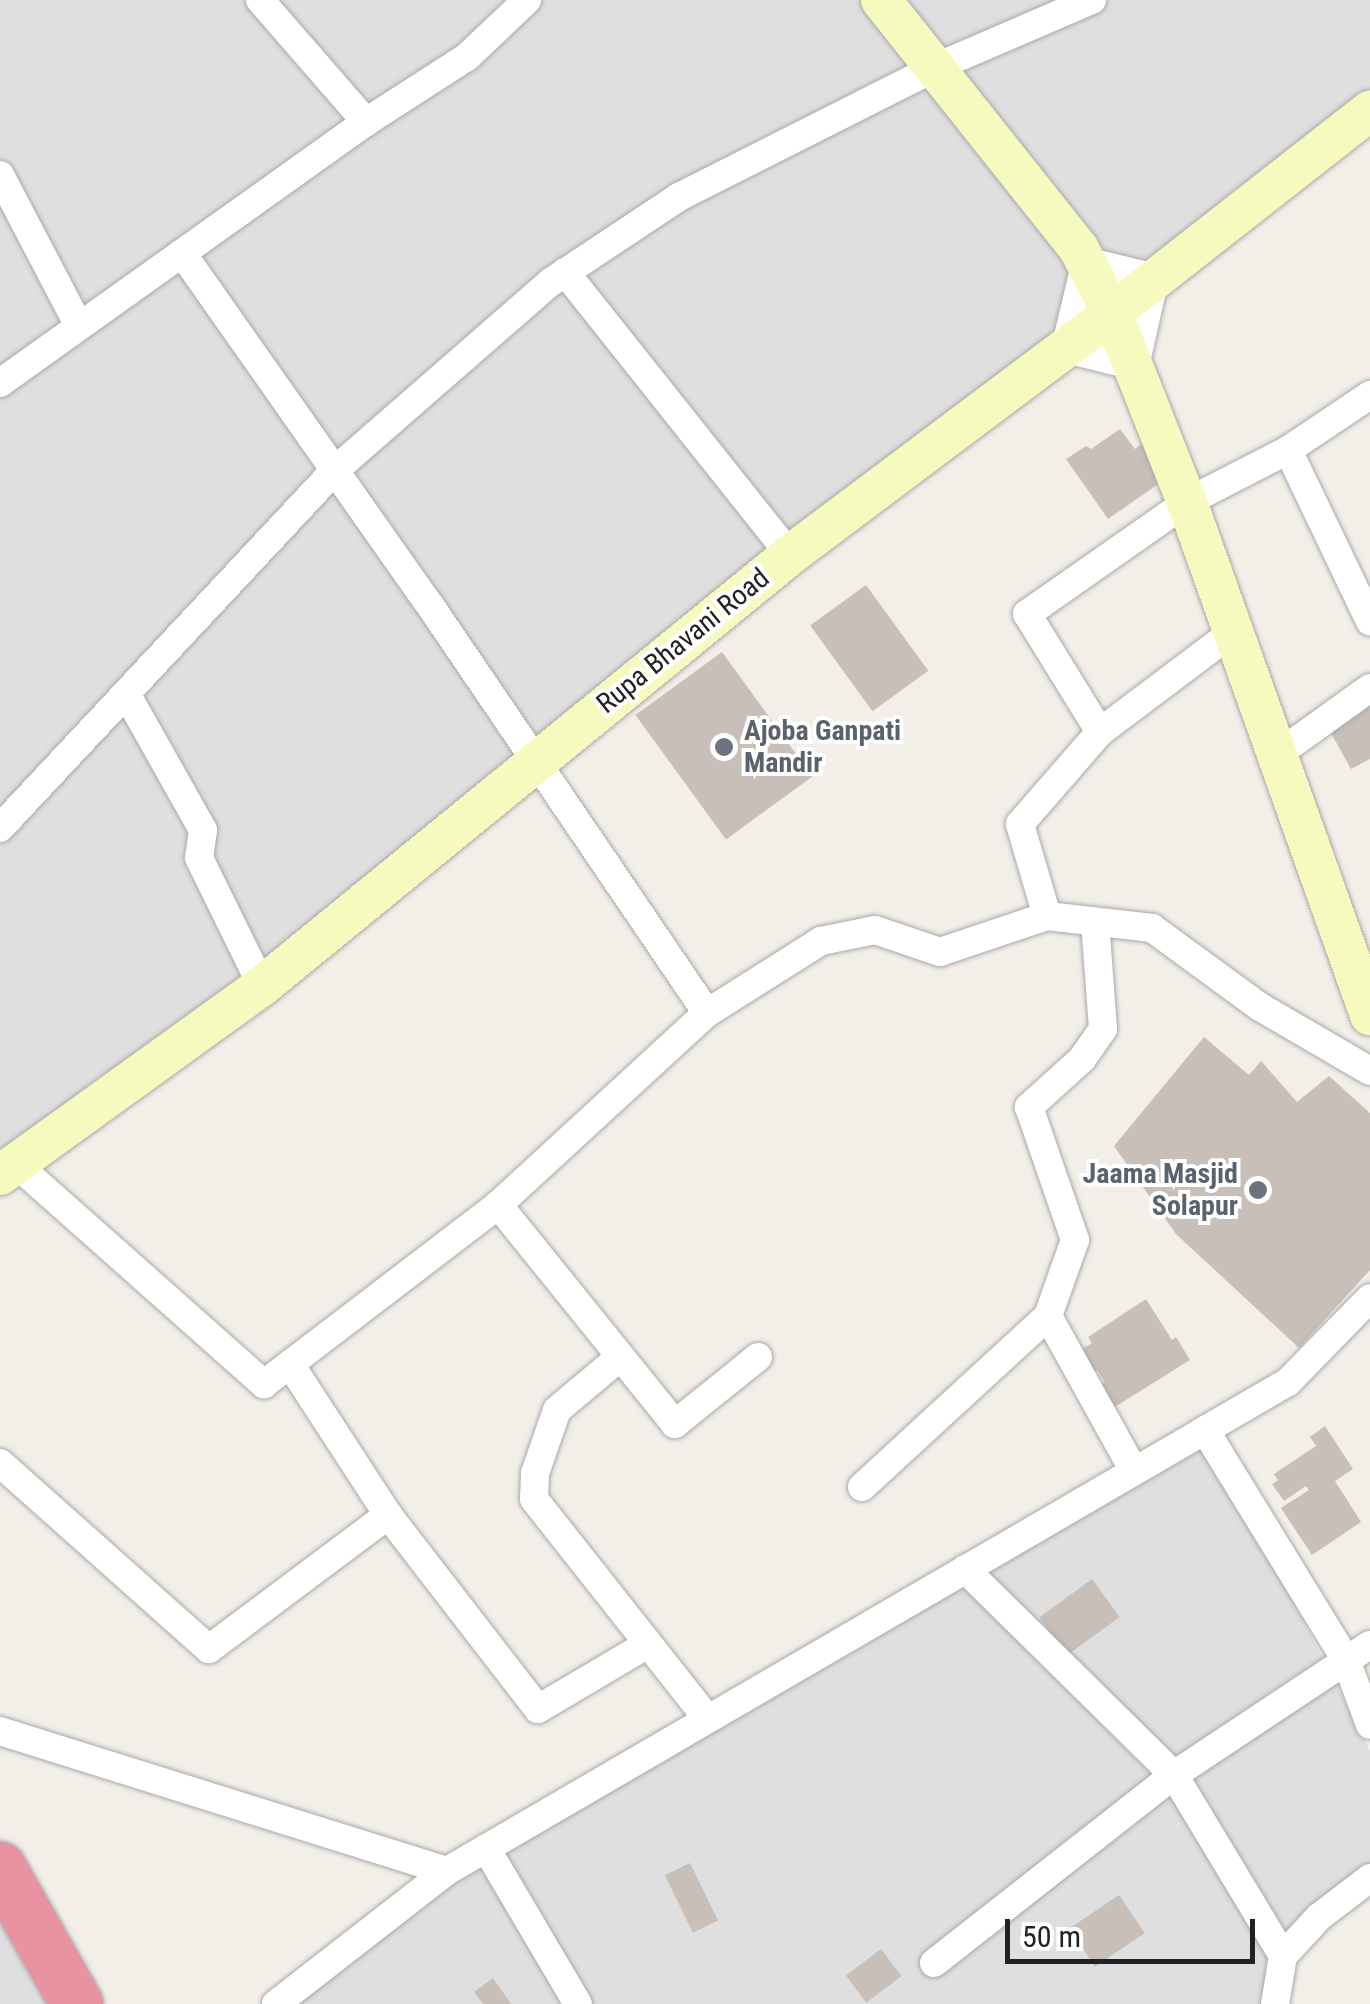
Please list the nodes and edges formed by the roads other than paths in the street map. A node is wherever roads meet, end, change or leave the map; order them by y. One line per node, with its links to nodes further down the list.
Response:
1 (260, 0): 7 (street)
2 (527, 0): 7 (street)
3 (881, 0): 5 (street)
4 (1092, 0): 5 (street)
5 (934, 68): 10 (street); 11 (street)
6 (1370, 111): 12 (street, Rupa Bhavani Road)
7 (366, 122): 9 (street)
8 (0, 175): 14 (street)
9 (182, 253): 14 (street); 20 (street)
10 (1086, 261): 12 (street); 13 (street); 15 (street)
11 (565, 272): 20 (street); 22 (street)
12 (1155, 278): 13 (street, Rupa Bhavani Road); 16 (street)
13 (1112, 313): 15 (street, Rupa Bhavani Road); 16 (street)
14 (79, 326): 17 (street)
15 (1065, 349): 16 (street); 22 (street, Rupa Bhavani Road)
16 (1134, 366): 21 (street)
17 (0, 383)
18 (1370, 395): 19 (street)
19 (1288, 450): 21 (street); 23 (street)
20 (334, 472): 26 (street); 29 (street)
21 (1188, 502): 24 (street); 27 (street)
22 (790, 555): 29 (street, Rupa Bhavani Road)
23 (1370, 621)
24 (1234, 631): 27 (street); 28 (street)
25 (1370, 688): 28 (street)
26 (127, 695): 30 (street); 33 (street)
27 (1100, 732): 31 (street)
28 (1278, 754): 35 (street)
29 (536, 760): 33 (street, Rupa Bhavani Road); 34 (street)
30 (0, 828)
31 (1047, 916): 32 (street); 34 (street)
32 (1095, 922): 36 (street); 40 (street)
33 (262, 986): 37 (street, Rupa Bhavani Road)
34 (707, 1013): 38 (street)
35 (1370, 1015)
36 (1370, 1071)
37 (8, 1169): 43 (street)
38 (498, 1205): 41 (street); 43 (street)
39 (1365, 1314): 44 (street)
40 (1048, 1316): 46 (street); 47 (street)
41 (620, 1356): 42 (street); 50 (street)
42 (758, 1356)
43 (290, 1364): 48 (street)
44 (1205, 1430): 46 (street); 51 (street)
45 (0, 1463): 48 (street)
46 (1134, 1471): 49 (street)
47 (862, 1487)
48 (388, 1515): 50 (street)
49 (965, 1569): 52 (street); 55 (street)
50 (648, 1644): 52 (street)
51 (1358, 1653): 53 (street); 55 (street)
52 (708, 1719): 56 (street)
53 (1370, 1725)
54 (0, 1732): 58 (street)
55 (1174, 1775): 60 (street); 61 (street)
56 (486, 1848): 58 (street); 64 (street)
57 (0, 1868): 62 (highway)
58 (447, 1872): 63 (street)
59 (1370, 1878): 60 (street)
60 (1283, 1956): 65 (street)
61 (934, 1963)
62 (77, 2004)
63 (276, 2004)
64 (578, 2004)
65 (1275, 2004)

